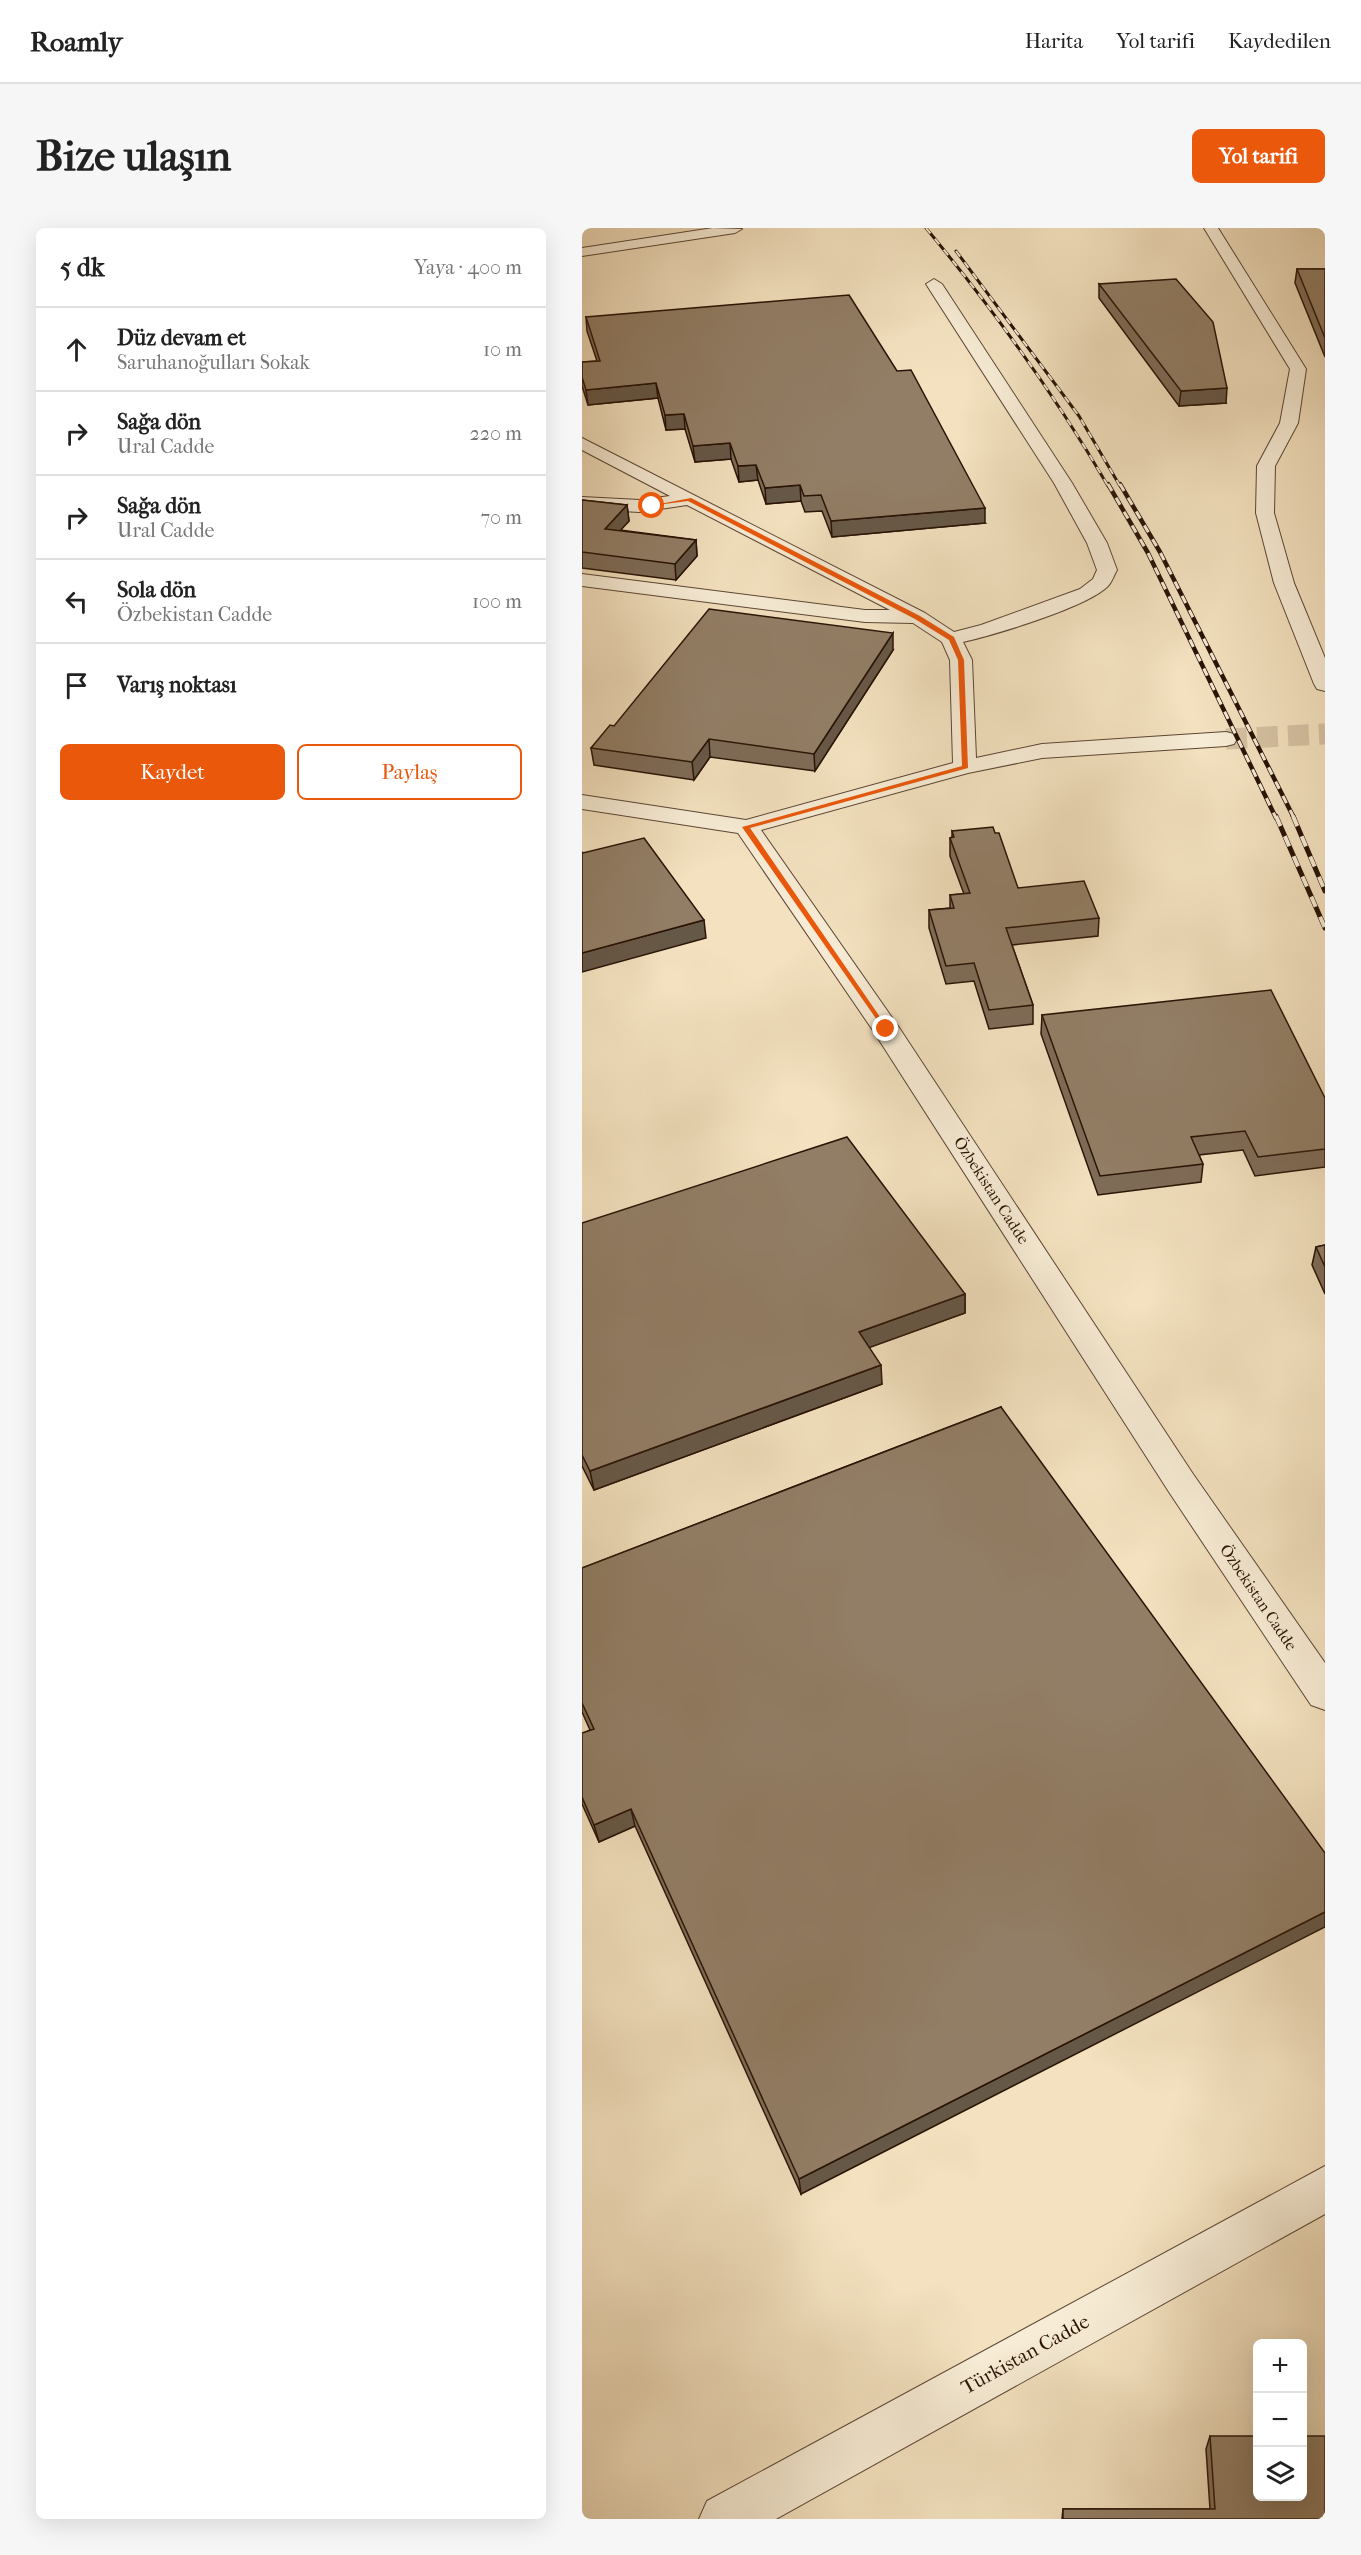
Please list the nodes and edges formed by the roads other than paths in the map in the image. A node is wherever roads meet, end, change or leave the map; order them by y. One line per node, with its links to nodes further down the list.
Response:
1 (733, 228): 4 (street)
2 (1211, 228): 15 (street)
3 (582, 234): 4 (street)
4 (599, 250): 5 (street)
5 (582, 252)
6 (934, 284): 14 (street)
7 (582, 443): 8 (street)
8 (605, 455): 9 (street); 10 (street)
9 (582, 460)
10 (689, 499): 11 (street); 13 (street)
11 (582, 503)
12 (582, 580): 13 (street)
13 (918, 617): 14 (street)
14 (951, 639): 17 (street)
15 (1325, 684)
16 (1226, 740): 17 (street)
17 (965, 767): 19 (street)
18 (582, 802): 19 (street)
19 (746, 827): 20 (street, Özbekistan Cadde)
20 (1325, 1694)
21 (1325, 2189): 22 (street, Türkistan Cadde)
22 (725, 2519)

